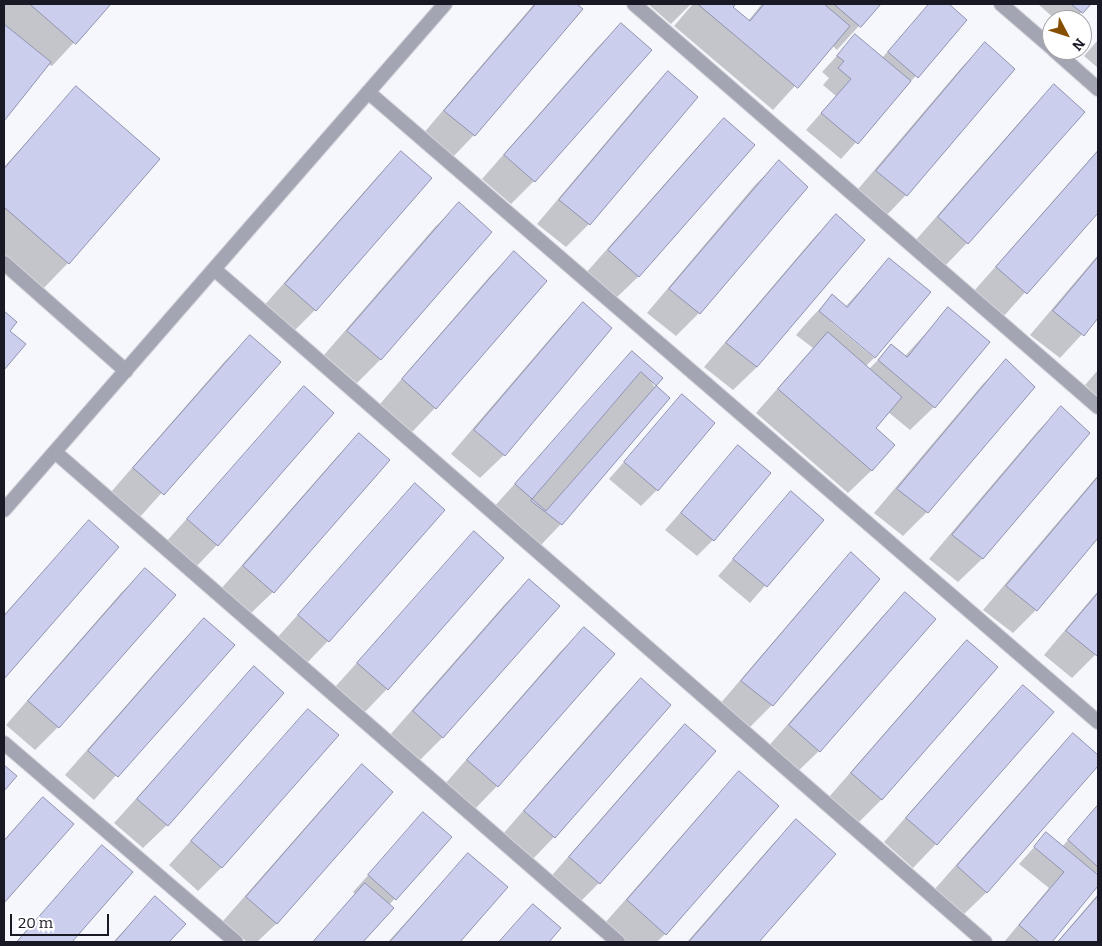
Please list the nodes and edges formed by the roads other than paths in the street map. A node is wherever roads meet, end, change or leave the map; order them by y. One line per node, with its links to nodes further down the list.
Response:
1 (445, 4): 7 (street)
2 (634, 4): 11 (street)
3 (1001, 4): 4 (street)
4 (1042, 39)
5 (1066, 60): 6 (street)
6 (1098, 88)
7 (368, 92): 9 (street); 14 (street)
8 (4, 263): 10 (street)
9 (214, 269): 10 (street); 18 (street)
10 (126, 371): 12 (street)
11 (1098, 407)
12 (55, 452): 13 (street); 17 (street)
13 (4, 510)
14 (1098, 722)
15 (4, 742): 16 (street)
16 (236, 942)
17 (618, 942)
18 (984, 942)

